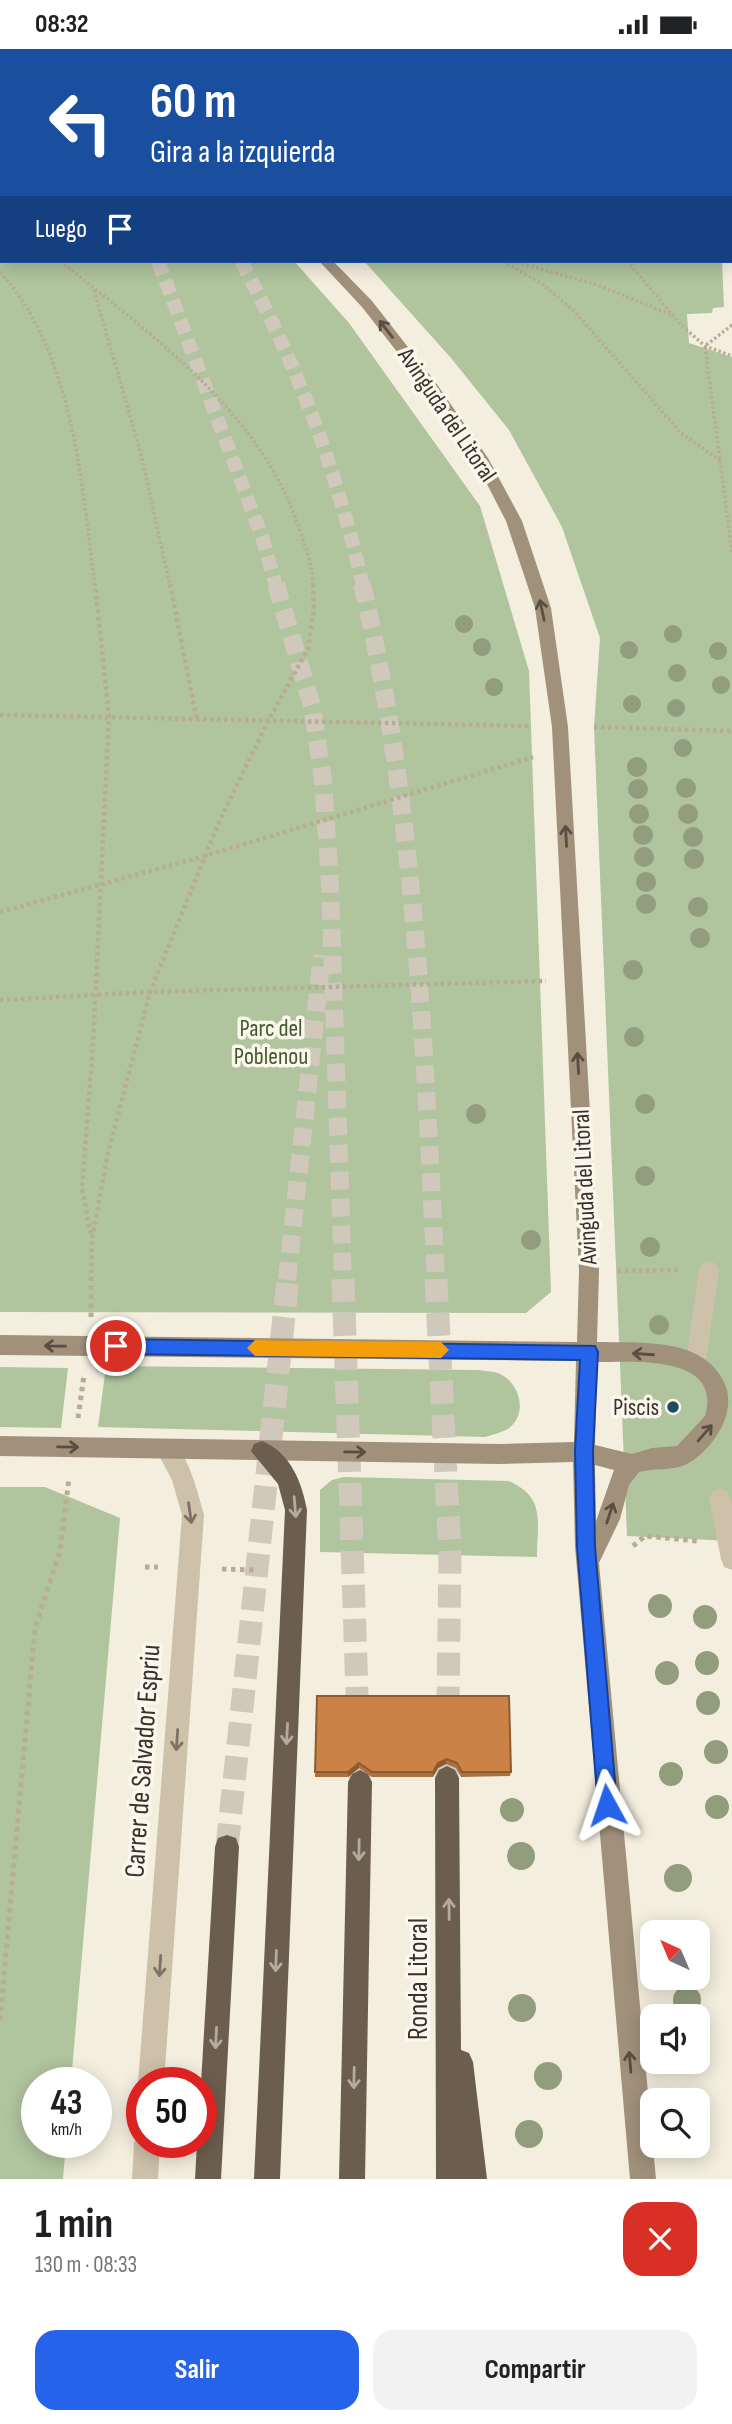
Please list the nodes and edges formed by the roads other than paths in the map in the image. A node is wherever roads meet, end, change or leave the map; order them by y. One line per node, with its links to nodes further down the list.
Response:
1 (328, 263): 4 (main road, Avinguda del Litoral, one-way to 1)
2 (709, 1270): 5 (street)
3 (0, 1345): 4 (main road, one-way to 3)
4 (589, 1352): 5 (main road, one-way to 4); 9 (main road, Avinguda del Litoral)
5 (696, 1361): 10 (main road, one-way to 5)
6 (0, 1446): 7 (main road, one-way to 7)
7 (167, 1450): 8 (main road); 18 (street, Carrer de Salvador Espriu, one-way to 18)
8 (262, 1451): 9 (main road, one-way to 9); 22 (highway, one-way to 22)
9 (584, 1451): 10 (main road); 13 (main road, Avinguda del Litoral)
10 (632, 1464): 13 (main road, one-way to 10)
11 (720, 1499): 12 (street)
12 (732, 1559)
13 (588, 1562): 26 (main road, Avinguda del Litoral, one-way to 13)
14 (447, 1778): 17 (highway, Ronda Litoral, one-way to 14)
15 (360, 1782): 23 (highway, one-way to 23)
16 (227, 1847): 21 (highway, one-way to 21)
17 (450, 1977): 24 (highway, Ronda Litoral); 25 (highway)
18 (153, 2067)
19 (146, 2158): 20 (street)
20 (145, 2179)
21 (208, 2179)
22 (267, 2179)
23 (352, 2179)
24 (449, 2179)
25 (474, 2179)
26 (643, 2179)

